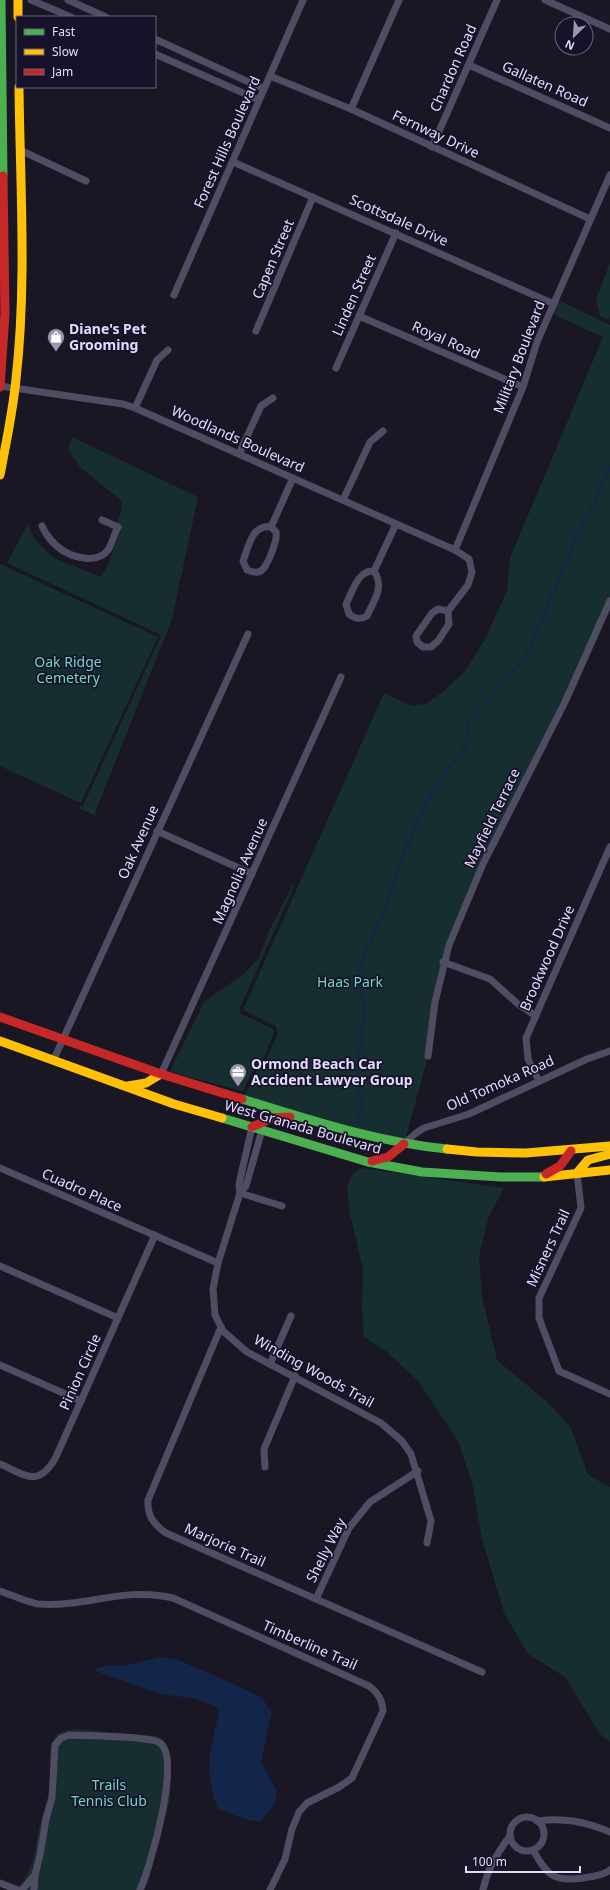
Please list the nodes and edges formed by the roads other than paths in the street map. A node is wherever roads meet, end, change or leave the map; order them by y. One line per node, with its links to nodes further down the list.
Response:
1 (1, 0): 24 (main road)
2 (14, 0): 10 (main road)
3 (18, 0): 10 (main road)
4 (31, 0): 11 (street)
5 (68, 0): 12 (street)
6 (303, 0): 19 (street, Forest Hills Boulevard)
7 (399, 0): 23 (street)
8 (497, 0): 17 (street, Chardon Road)
9 (545, 0): 13 (street)
10 (18, 14)
11 (69, 16)
12 (104, 16)
13 (610, 29)
14 (156, 39): 15 (street)
15 (185, 53): 18 (street); 21 (street)
16 (156, 54): 18 (street)
17 (469, 65): 25 (street, Gallaten Road); 26 (street, Chardon Road)
18 (180, 66): 22 (street)
19 (270, 76): 21 (street, Forest Hills Boulevard); 23 (street, Fernway Drive)
20 (19, 88): 27 (main road)
21 (264, 89): 22 (street, Forest Hills Boulevard)
22 (259, 100): 28 (street, Forest Hills Boulevard)
23 (351, 109): 26 (street, Fernway Drive)
24 (3, 128): 27 (main road); 38 (main road)
25 (610, 128)
26 (432, 147): 32 (street, Fernway Drive)
27 (20, 150): 30 (street); 43 (main road)
28 (233, 162): 31 (street, Scottsdale Drive); 34 (street, Forest Hills Boulevard)
29 (610, 175): 32 (street, Military Boulevard)
30 (86, 181)
31 (313, 197): 33 (street, Scottsdale Drive); 37 (street, Capen Street)
32 (590, 219): 35 (street, Military Boulevard)
33 (396, 233): 35 (street, Scottsdale Drive); 36 (street, Linden Street)
34 (174, 295)
35 (554, 304): 42 (street, Military Boulevard)
36 (359, 316): 40 (street, Linden Street); 42 (street, Royal Road)
37 (256, 331)
38 (2, 334): 41 (main road)
39 (168, 350): 45 (street)
40 (336, 368)
41 (0, 386): 43 (street, Woodlands Boulevard)
42 (523, 387): 55 (street, Military Boulevard)
43 (16, 388): 45 (street, Woodlands Boulevard); 48 (main road)
44 (273, 398): 47 (street)
45 (135, 408): 47 (street, Woodlands Boulevard)
46 (384, 431): 50 (street)
47 (239, 454): 49 (street, Woodlands Boulevard)
48 (0, 475)
49 (293, 478): 50 (street, Woodlands Boulevard); 54 (street)
50 (343, 500): 52 (street, Woodlands Boulevard)
51 (102, 520): 53 (street)
52 (396, 524): 55 (street, Woodlands Boulevard); 56 (street)
53 (42, 526)
54 (271, 527): 54 (street)
55 (455, 550): 58 (street, Woodlands Boulevard)
56 (374, 571): 56 (street)
57 (610, 601): 64 (street, Mayfield Terrace)
58 (448, 611): 58 (street)
59 (248, 634): 61 (street, Oak Avenue)
60 (341, 677): 63 (street, Magnolia Avenue)
61 (157, 831): 63 (street); 67 (street, Oak Avenue)
62 (610, 847): 65 (street, Brookwood Drive)
63 (252, 874): 72 (street, Magnolia Avenue)
64 (443, 962): 65 (street); 70 (street, Mayfield Terrace)
65 (536, 1016): 73 (street, Brookwood Drive)
66 (0, 1017): 67 (main road, West Granada Boulevard)
67 (63, 1039): 71 (street, Oak Avenue); 72 (main road, West Granada Boulevard)
68 (0, 1042): 71 (main road, West Granada Boulevard)
69 (610, 1051): 73 (street, Old Tomoka Road)
70 (428, 1056)
71 (53, 1061): 74 (main road, West Granada Boulevard)
72 (161, 1074): 74 (main road); 75 (main road, West Granada Boulevard)
73 (539, 1081): 78 (street, Old Tomoka Road)
74 (124, 1086): 76 (main road, West Granada Boulevard)
75 (297, 1116): 76 (main road); 78 (main road, West Granada Boulevard)
76 (252, 1127): 77 (main road, West Granada Boulevard); 87 (street, Winding Woods Trail)
77 (262, 1130): 82 (main road, West Granada Boulevard); 87 (street, Winding Woods Trail)
78 (404, 1144): 80 (main road, West Granada Boulevard); 82 (main road)
79 (610, 1146): 80 (main road, West Granada Boulevard)
80 (571, 1151): 86 (main road)
81 (610, 1154): 85 (main road)
82 (368, 1162): 86 (main road, West Granada Boulevard)
83 (0, 1168): 89 (street, Cuadro Place)
84 (610, 1170): 85 (main road, West Granada Boulevard)
85 (577, 1172): 86 (main road, West Granada Boulevard); 98 (street, Misners Trail)
86 (542, 1177)
87 (240, 1193): 88 (street); 90 (street, Winding Woods Trail)
88 (282, 1206)
89 (154, 1235): 90 (street, Cuadro Place); 93 (street, Pinion Circle)
90 (218, 1262): 94 (street, Winding Woods Trail)
91 (0, 1266): 93 (street)
92 (292, 1316): 95 (street)
93 (118, 1318): 99 (street, Pinion Circle)
94 (221, 1327): 95 (street, Winding Woods Trail); 105 (street, Marjorie Trail)
95 (270, 1364): 97 (street, Winding Woods Trail)
96 (0, 1365): 99 (street)
97 (295, 1376): 101 (street); 102 (street, Winding Woods Trail)
98 (610, 1394)
99 (81, 1401): 100 (street, Pinion Circle)
100 (0, 1464)
101 (265, 1467)
102 (418, 1471): 103 (street, Winding Woods Trail); 105 (street, Shelly Way)
103 (427, 1543)
104 (0, 1591): 118 (street, Timberline Trail)
105 (316, 1599): 106 (street, Marjorie Trail)
106 (482, 1672)
107 (538, 1821): 108 (street); 109 (street); 110 (street)
108 (610, 1832)
109 (510, 1836): 110 (street); 119 (street)
110 (533, 1850): 111 (street)
111 (610, 1870)
112 (35, 1875): 115 (street); 116 (street); 117 (street)
113 (0, 1883): 114 (street)
114 (18, 1890)
115 (22, 1890)
116 (34, 1890)
117 (140, 1890)
118 (270, 1890)
119 (483, 1890)

